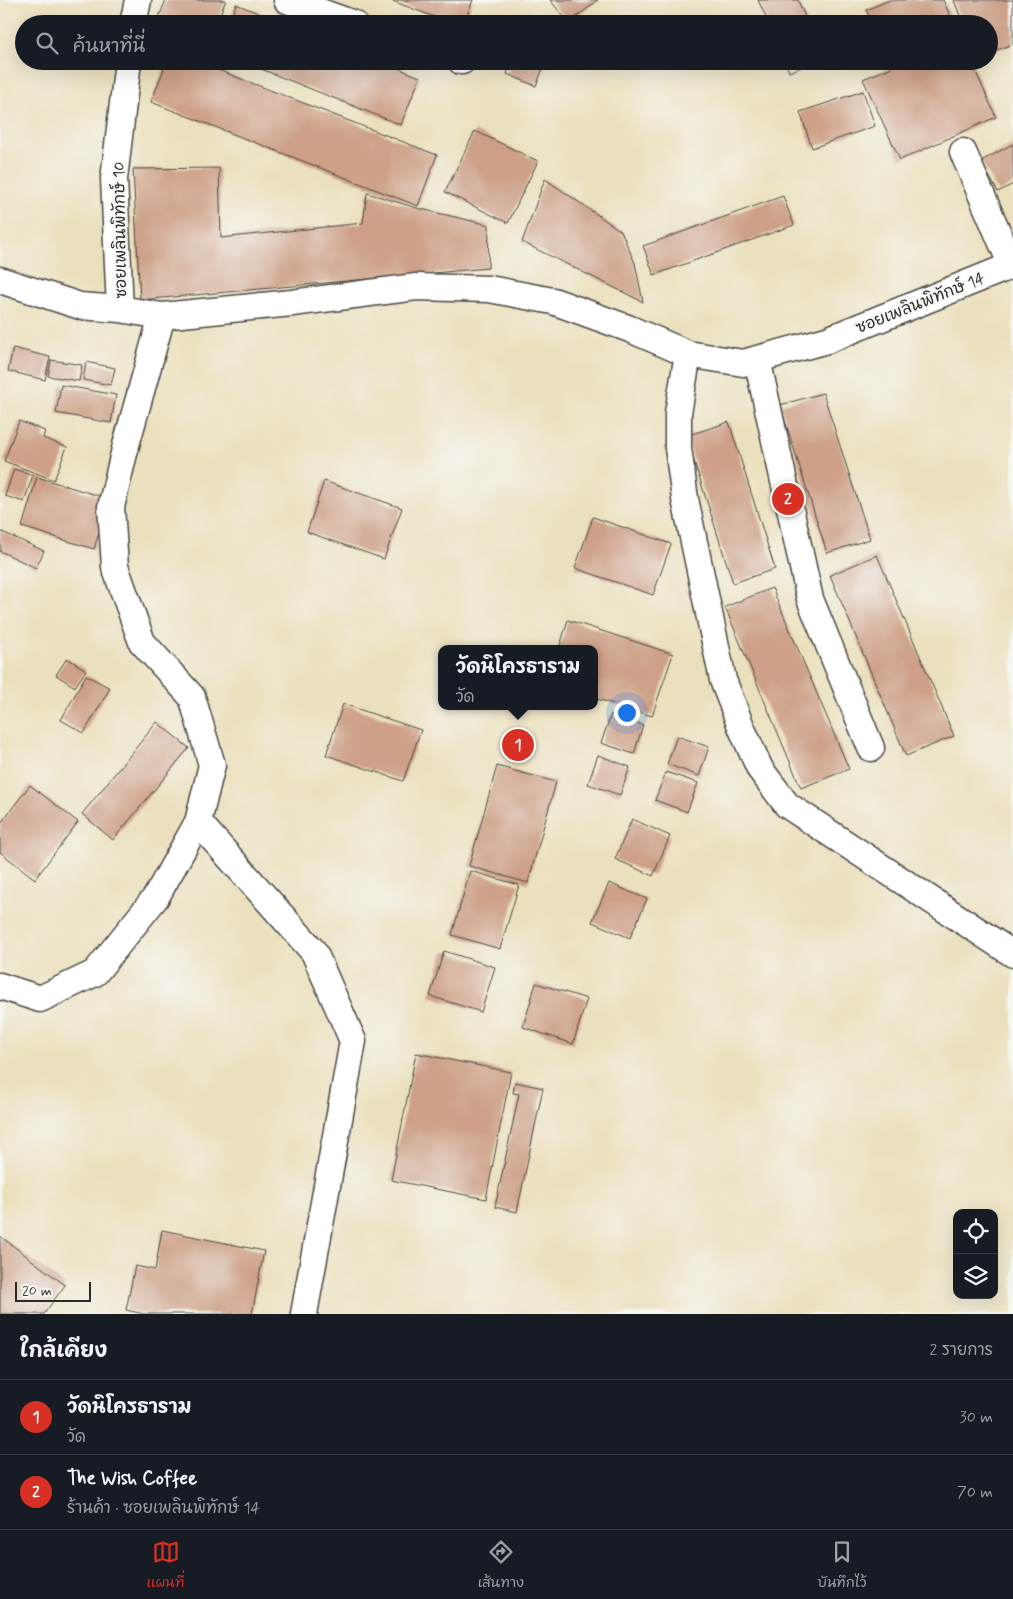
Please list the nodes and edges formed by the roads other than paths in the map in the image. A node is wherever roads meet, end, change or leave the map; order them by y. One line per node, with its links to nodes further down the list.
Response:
1 (138, 0): 3 (street)
2 (287, 0): 4 (street)
3 (135, 15)
4 (329, 15)
5 (127, 70): 9 (street, ซอยเพลินพิทักษ์ 10)
6 (963, 152): 7 (street)
7 (1012, 266): 12 (street, ซอยเพลินพิทักษ์ 14)
8 (0, 280): 9 (street, ซอยเพลินพิทักษ์ 14)
9 (120, 309): 10 (street, ซอยเพลินพิทักษ์ 14)
10 (162, 316): 11 (street, ซอยเพลินพิทักษ์ 14); 14 (street)
11 (688, 354): 12 (street, ซอยเพลินพิทักษ์ 14); 15 (street)
12 (757, 359): 13 (street)
13 (871, 748)
14 (198, 822): 16 (street); 17 (street)
15 (1013, 954)
16 (0, 986)
17 (304, 1314)

